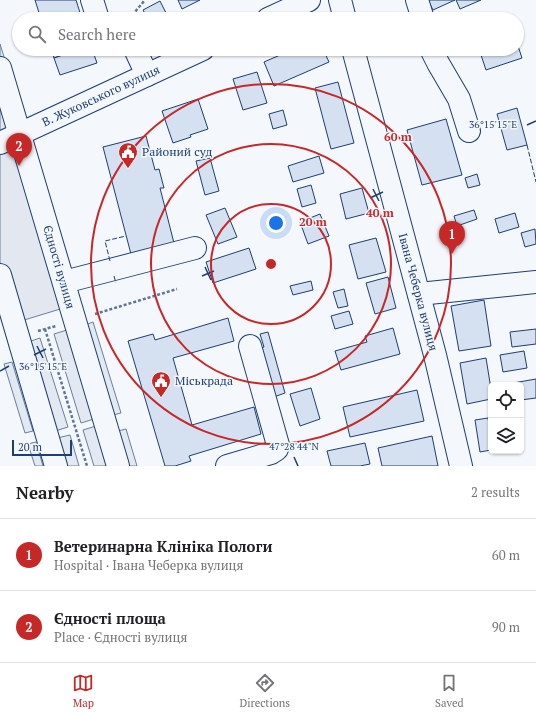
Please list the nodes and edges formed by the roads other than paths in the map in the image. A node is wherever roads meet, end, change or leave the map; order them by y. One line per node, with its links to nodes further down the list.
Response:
1 (92, 0): 5 (street)
2 (309, 0): 6 (street)
3 (340, 0): 7 (street)
4 (418, 0): 8 (street)
5 (96, 12)
6 (283, 12)
7 (343, 12)
8 (421, 12)
9 (138, 56): 14 (street)
10 (188, 56): 14 (street, В. Жуковського вулиця)
11 (355, 56): 22 (street, Івана Чеберка вулиця)
12 (435, 56): 15 (street)
13 (0, 68): 16 (street, Єдності вулиця)
14 (147, 75): 16 (street, В. Жуковського вулиця)
15 (469, 131)
16 (20, 133): 17 (street, В. Жуковського вулиця); 20 (street, Єдності вулиця)
17 (0, 142)
18 (195, 248): 20 (street)
19 (0, 275): 25 (street)
20 (64, 282): 26 (street, Єдності вулиця)
21 (536, 282): 22 (street)
22 (419, 294): 27 (street, Івана Чеберка вулиця)
23 (250, 346): 24 (street)
24 (236, 465)
25 (56, 466)
26 (118, 466)
27 (461, 466)

